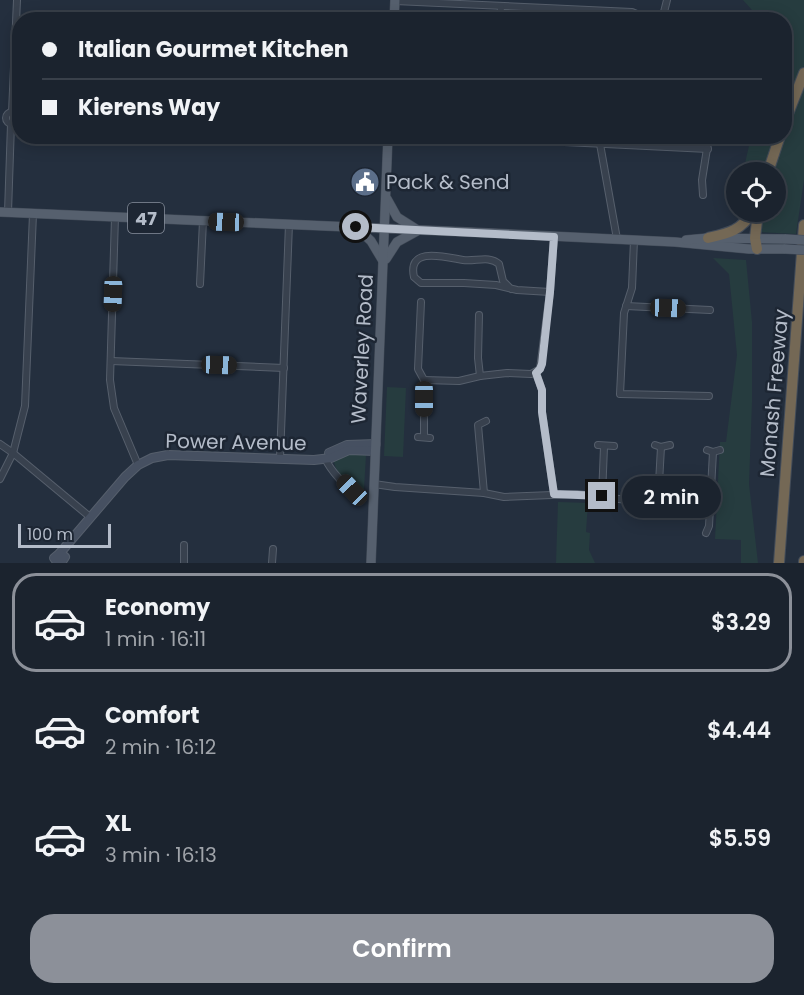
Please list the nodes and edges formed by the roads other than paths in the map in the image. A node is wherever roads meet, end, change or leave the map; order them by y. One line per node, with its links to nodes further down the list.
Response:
1 (395, 1): 2 (street)
2 (501, 7): 3 (street); 4 (street)
3 (501, 12)
4 (567, 12)
5 (804, 73): 6 (highway)
6 (792, 104)
7 (12, 111): 8 (street)
8 (3, 117): 9 (street)
9 (11, 124): 18 (street)
10 (388, 144): 17 (main road, Waverley Road)
11 (600, 144): 14 (street); 31 (street)
12 (708, 144): 14 (street)
13 (777, 144): 15 (highway)
14 (708, 149): 16 (street)
15 (771, 162)
16 (703, 195)
17 (387, 197): 27 (main road, Waverley Road); 28 (main road)
18 (4, 212): 19 (main road, 47)
19 (33, 214): 20 (main road, 47); 59 (street)
20 (115, 217): 21 (main road, 47); 46 (street)
21 (203, 221): 24 (main road, 47); 39 (street)
22 (744, 222): 30 (highway)
23 (757, 222): 35 (highway)
24 (289, 224): 26 (main road, 47); 47 (street)
25 (804, 225): 79 (highway, Monash Freeway)
26 (356, 227): 27 (main road, 47); 38 (main road)
27 (385, 228): 28 (main road, 47); 38 (main road, Waverley Road)
28 (419, 230): 29 (main road, 47); 38 (main road)
29 (554, 237): 31 (main road, 47); 41 (street)
30 (708, 238): 34 (main road, 47); 35 (main road, 47)
31 (617, 239): 32 (main road, 47)
32 (634, 240): 34 (main road, 47); 43 (street)
33 (804, 240): 36 (main road, 47, bridge)
34 (675, 242): 35 (main road, 47)
35 (756, 243): 36 (main road, 47)
36 (785, 244): 37 (main road, 47, bridge)
37 (804, 250)
38 (384, 264): 57 (main road, Waverley Road)
39 (200, 284)
40 (511, 289): 40 (street); 41 (street)
41 (550, 292): 48 (street)
42 (420, 302): 50 (street)
43 (626, 306): 44 (street); 51 (street)
44 (710, 309)
45 (478, 315): 49 (street)
46 (111, 361): 47 (street); 62 (street)
47 (284, 368): 60 (street)
48 (536, 373): 49 (street); 67 (street)
49 (480, 376): 50 (street)
50 (424, 380): 53 (street)
51 (709, 396)
52 (486, 421): 65 (street)
53 (424, 437)
54 (0, 444): 59 (street)
55 (670, 445): 69 (street)
56 (614, 446): 68 (street)
57 (375, 447): 61 (street, Power Avenue); 64 (main road, Waverley Road)
58 (714, 451): 70 (street)
59 (13, 453): 63 (street); 71 (street)
60 (280, 458): 61 (street, Power Avenue); 62 (street, Power Avenue)
61 (325, 458): 66 (street, Power Avenue)
62 (138, 465): 71 (street, Power Avenue)
63 (0, 479)
64 (374, 486): 65 (street); 78 (main road, Waverley Road)
65 (484, 493): 67 (street)
66 (358, 494)
67 (554, 494): 68 (street)
68 (602, 496): 69 (street)
69 (658, 501): 70 (street)
70 (710, 503): 72 (street)
71 (90, 517): 75 (street, Power Avenue)
72 (706, 533)
73 (184, 545): 76 (street)
74 (273, 549): 77 (street)
75 (60, 560)
76 (184, 563)
77 (272, 563)
78 (371, 563)
79 (778, 563)

